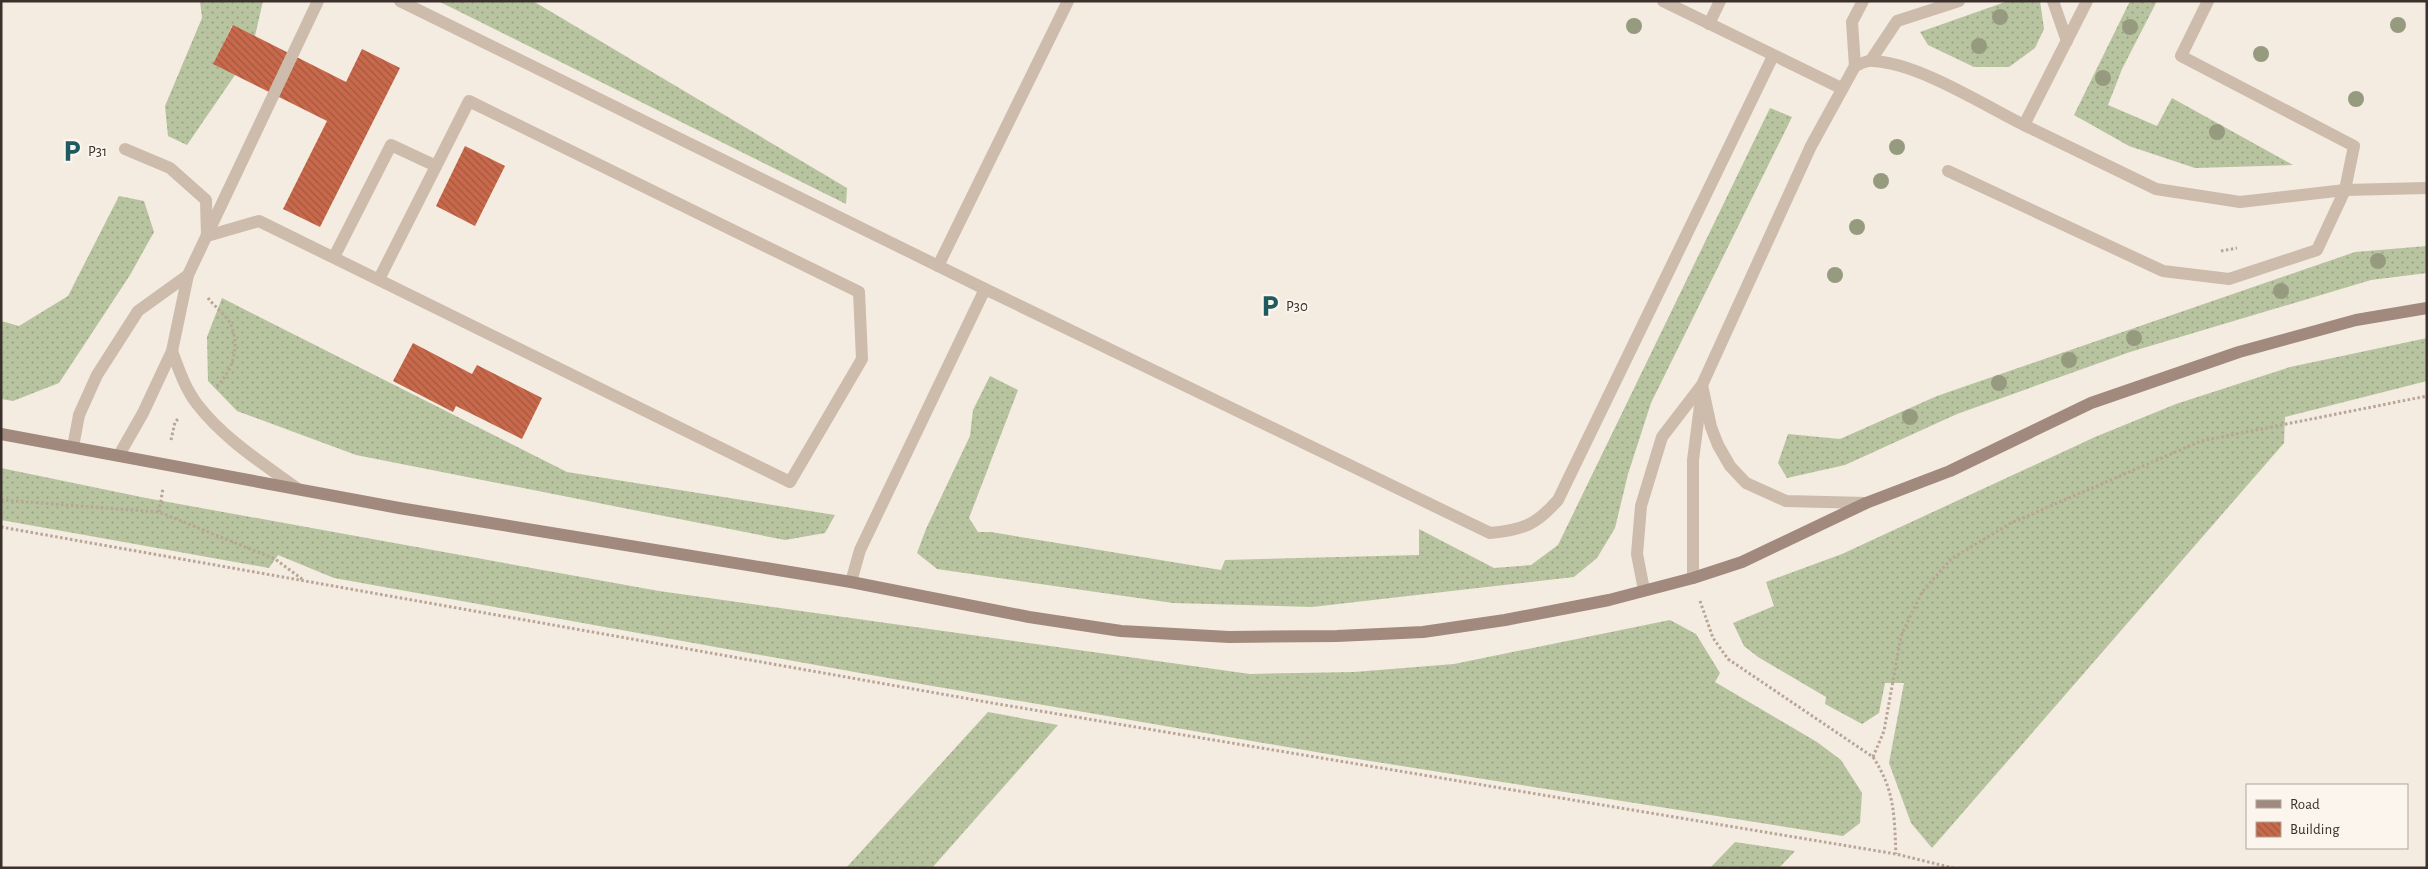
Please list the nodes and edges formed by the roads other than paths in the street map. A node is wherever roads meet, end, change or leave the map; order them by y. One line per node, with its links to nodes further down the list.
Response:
1 (318, 1): 23 (street)
2 (400, 1): 25 (street)
3 (1068, 1): 25 (street)
4 (1664, 1): 11 (street)
5 (1720, 1): 11 (street)
6 (1863, 1): 15 (street)
7 (1959, 1): 14 (street)
8 (2053, 1): 12 (street)
9 (2087, 1): 12 (street)
10 (2208, 1): 22 (street)
11 (1709, 24): 13 (street)
12 (2066, 41): 17 (street)
13 (1773, 56): 16 (street); 28 (street)
14 (1870, 60): 15 (street); 17 (street)
15 (1855, 66): 16 (street)
16 (1841, 88): 31 (street)
17 (2024, 125): 22 (street)
18 (126, 149): 23 (street)
19 (436, 166): 24 (street); 27 (street); 27 (street)
20 (1948, 171): 22 (street)
21 (2427, 188): 22 (street)
22 (2345, 190)
23 (207, 236): 24 (street); 26 (street)
24 (334, 257): 27 (street)
25 (938, 266): 28 (street)
26 (188, 275): 30 (street); 33 (street)
27 (379, 279)
28 (985, 289): 38 (street)
29 (2427, 308): 36 (main road)
30 (172, 352): 34 (street); 35 (street)
31 (1702, 385): 36 (street); 37 (street); 39 (street)
32 (1, 434): 33 (main road)
33 (73, 447): 34 (main road)
34 (119, 455): 35 (main road)
35 (298, 489): 38 (main road)
36 (1866, 503): 37 (main road)
37 (1693, 578): 39 (main road)
38 (851, 582): 39 (main road)
39 (1644, 590)

